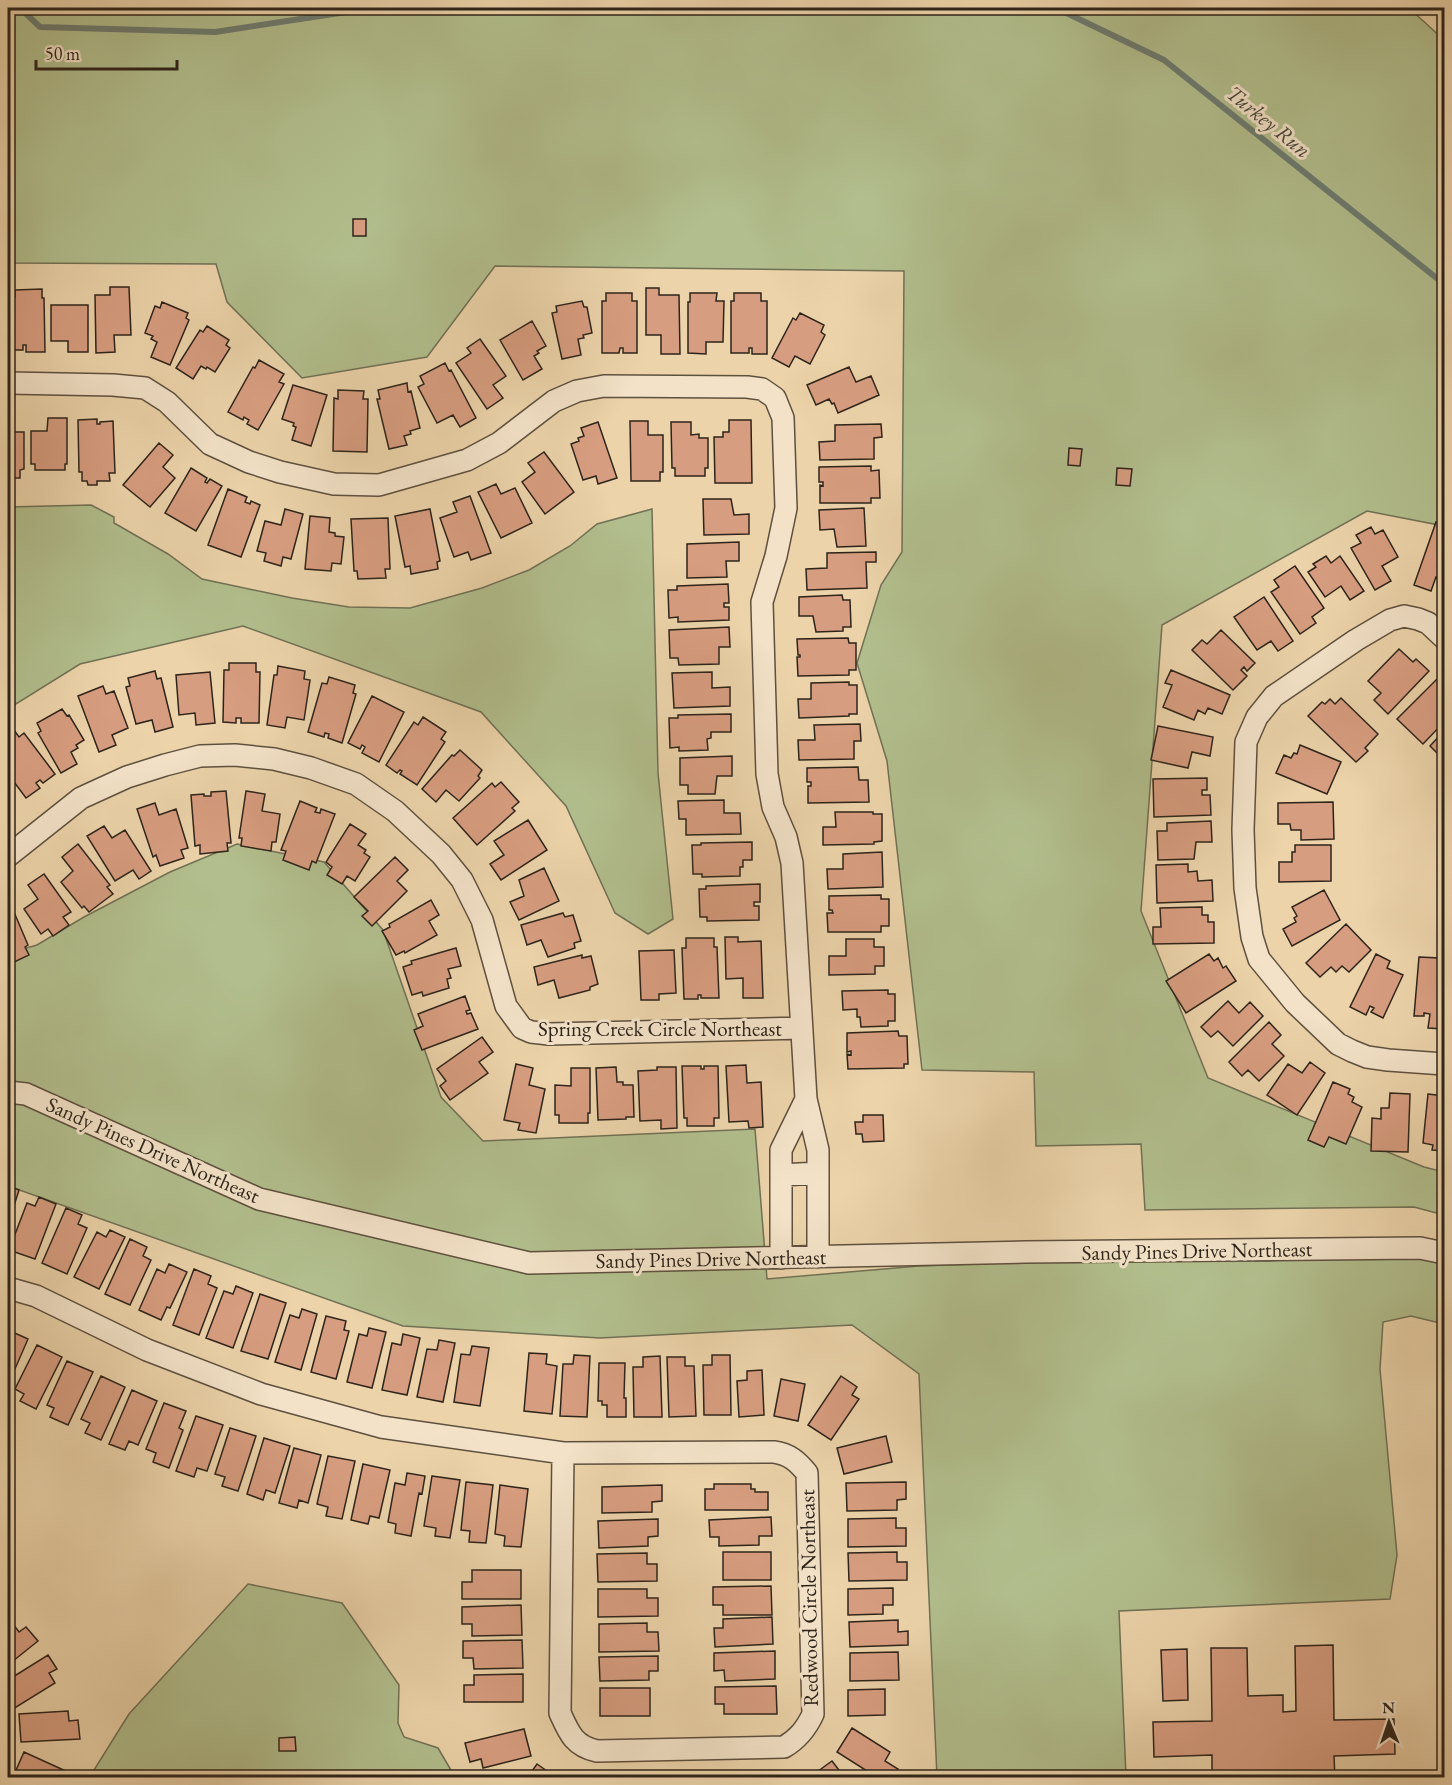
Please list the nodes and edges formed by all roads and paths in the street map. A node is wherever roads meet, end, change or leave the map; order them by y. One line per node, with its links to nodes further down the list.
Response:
1 (8, 383): 4 (street, Spring Creek Circle Northeast)
2 (1444, 638): 5 (street)
3 (8, 856): 4 (street, Spring Creek Circle Northeast)
4 (801, 1028): 7 (street, Spring Creek Circle Northeast)
5 (1444, 1064)
6 (8, 1092): 12 (street, Sandy Pines Drive Northeast)
7 (806, 1100): 8 (street, Spring Creek Circle Northeast); 9 (street)
8 (818, 1173): 9 (street); 11 (street, Spring Creek Circle Northeast)
9 (781, 1175): 12 (street)
10 (1444, 1253): 11 (street, Sandy Pines Drive Northeast)
11 (818, 1257): 12 (street, Sandy Pines Drive Northeast)
12 (781, 1258)
13 (8, 1288): 14 (street, Redwood Circle Northeast)
14 (563, 1453): 14 (street, Redwood Circle Northeast)

